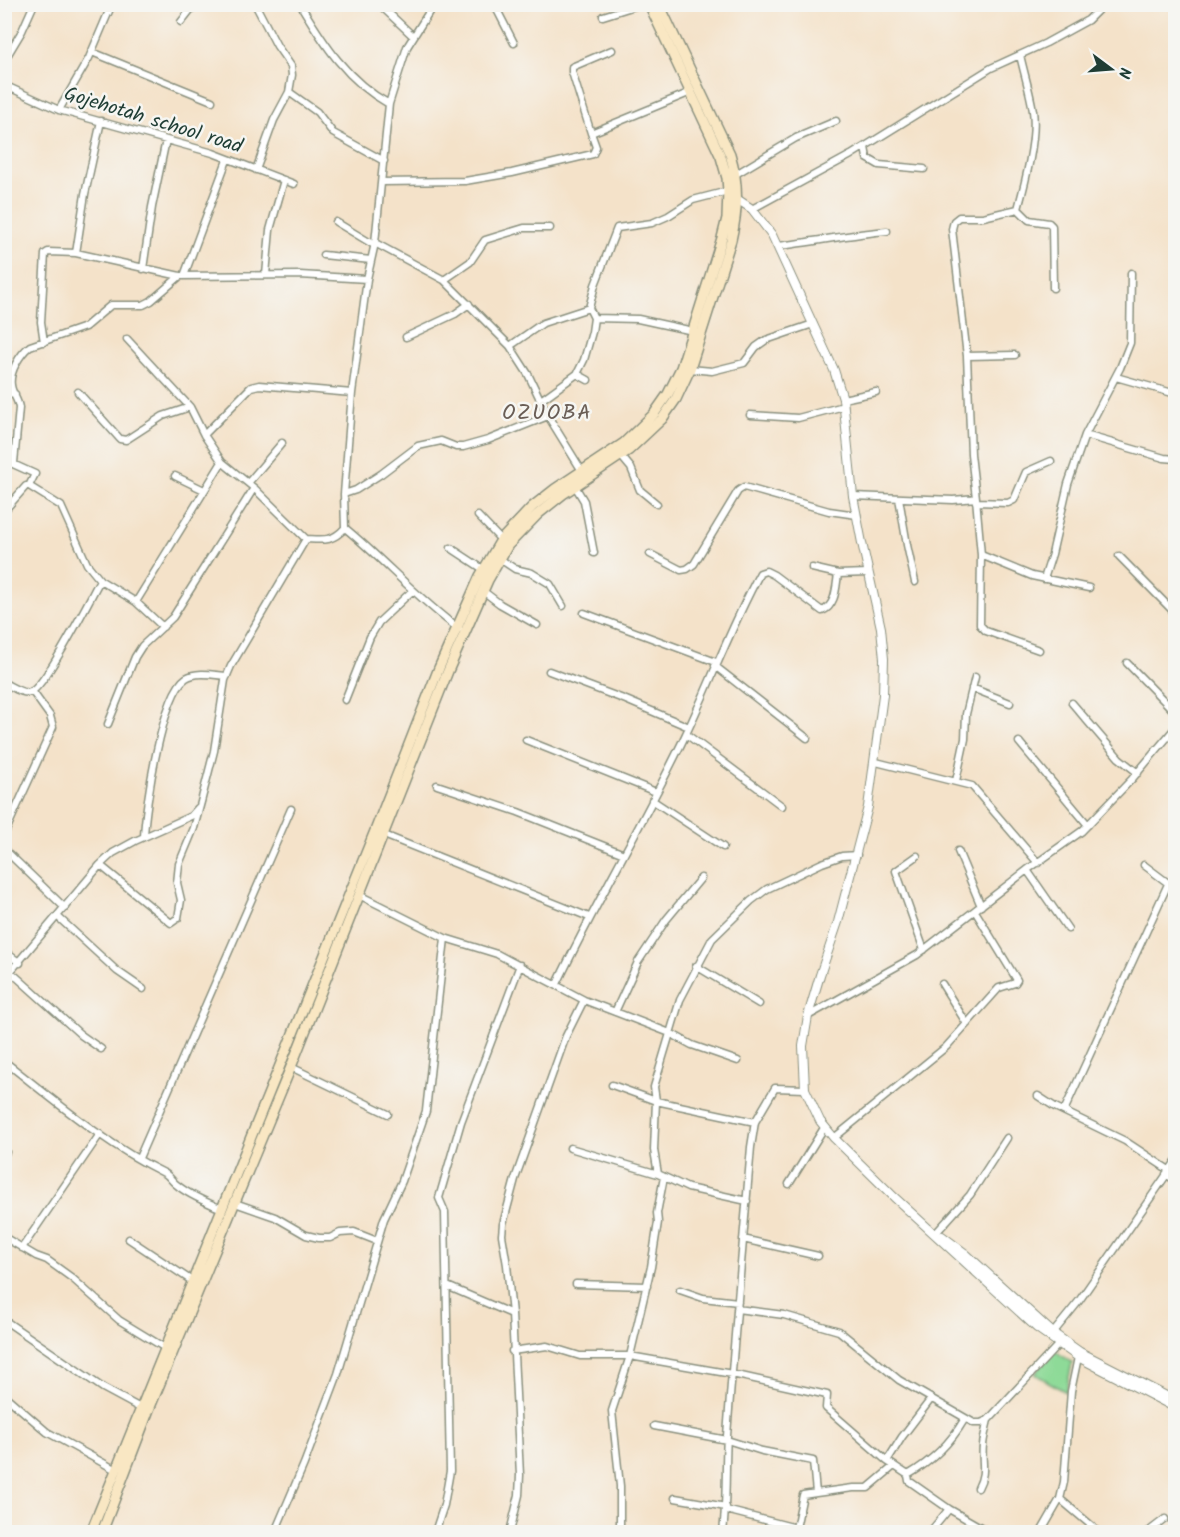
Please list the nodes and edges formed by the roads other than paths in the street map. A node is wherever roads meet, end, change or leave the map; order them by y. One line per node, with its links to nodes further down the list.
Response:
1 (34, 4): 20 (street)
2 (112, 4): 18 (street)
3 (195, 4): 14 (street)
4 (255, 4): 22 (street)
5 (300, 4): 25 (street)
6 (379, 4): 15 (street)
7 (434, 4): 15 (street)
8 (494, 4): 16 (street)
9 (641, 4): 13 (street)
10 (649, 4): 23 (main road)
11 (659, 4): 36 (main road)
12 (1104, 4): 19 (street)
13 (603, 15)
14 (181, 21)
15 (413, 36): 25 (street)
16 (514, 43)
17 (612, 50): 29 (street)
18 (92, 52): 24 (street); 26 (street)
19 (1020, 55): 31 (street); 43 (street)
20 (4, 61)
21 (4, 85): 26 (street, Gojehotah school road)
22 (289, 92): 33 (street); 35 (street)
23 (691, 92): 29 (street); 40 (main road)
24 (212, 101)
25 (389, 104): 33 (street)
26 (59, 110): 27 (street, Gojehotah school road)
27 (101, 121): 30 (street, Gojehotah school road); 49 (street)
28 (836, 121): 36 (street)
29 (591, 133): 38 (street)
30 (166, 140): 32 (street, Gojehotah school road); 52 (street)
31 (865, 147): 34 (street); 42 (street)
32 (227, 160): 35 (street, Gojehotah school road); 55 (street)
33 (384, 161): 38 (street)
34 (924, 169)
35 (256, 170): 37 (street, Gojehotah school road)
36 (736, 174): 41 (main road)
37 (284, 180): 39 (street, Gojehotah school road); 54 (street)
38 (382, 182): 47 (street)
39 (294, 184)
40 (728, 191): 60 (street); 63 (main road)
41 (737, 199): 42 (street); 70 (main road)
42 (752, 209): 48 (street)
43 (1018, 209): 58 (street); 69 (street)
44 (336, 222): 47 (street)
45 (550, 228): 57 (street)
46 (887, 231): 48 (street)
47 (375, 244): 51 (street); 57 (street)
48 (778, 246): 62 (street)
49 (76, 253): 52 (street); 66 (street)
50 (323, 255): 51 (street)
51 (371, 260): 56 (street)
52 (143, 269): 55 (street)
53 (1131, 273): 72 (street)
54 (266, 275): 55 (street); 56 (street)
55 (182, 276): 66 (street)
56 (367, 279): 77 (street)
57 (444, 280): 59 (street)
58 (1053, 288)
59 (469, 304): 64 (street); 67 (street)
60 (589, 308): 61 (street); 67 (street)
61 (594, 318): 63 (street); 71 (street)
62 (813, 324): 70 (street); 81 (street)
63 (693, 331): 94 (main road)
64 (406, 337)
65 (127, 339): 82 (street)
66 (44, 342): 78 (street)
67 (510, 346): 80 (street)
68 (1014, 355): 69 (street)
69 (968, 356): 104 (street)
70 (690, 369): 88 (main road)
71 (577, 374): 73 (street); 80 (street)
72 (1116, 377): 79 (street); 86 (street)
73 (588, 380)
74 (4, 392): 78 (street)
75 (78, 392): 82 (street)
76 (876, 392): 81 (street)
77 (352, 393): 85 (street); 101 (street)
78 (15, 394): 93 (street)
79 (1176, 394)
80 (541, 400): 84 (street)
81 (844, 403): 83 (street); 102 (street)
82 (190, 407): 85 (street)
83 (750, 415)
84 (548, 417): 94 (street); 101 (street)
85 (204, 435): 92 (street)
86 (1085, 435): 89 (street); 122 (street)
87 (282, 443): 96 (street)
88 (621, 456): 98 (main road); 105 (street)
89 (1176, 459)
90 (4, 460): 93 (street)
91 (1051, 461): 104 (street)
92 (222, 462): 96 (street); 100 (street)
93 (14, 463): 97 (street)
94 (582, 471): 111 (main road)
95 (175, 476): 100 (street)
96 (248, 483): 99 (street)
97 (28, 486): 106 (street); 123 (street)
98 (575, 486): 113 (street); 117 (main road)
99 (254, 488): 110 (street); 133 (street)
100 (204, 490): 128 (street)
101 (344, 494): 109 (street)
102 (853, 496): 103 (street); 107 (street)
103 (899, 498): 104 (street); 124 (street)
104 (976, 500): 115 (street)
105 (657, 504)
106 (4, 511)
107 (857, 515): 114 (street); 120 (street)
108 (478, 516): 111 (street)
109 (345, 528): 110 (street); 126 (street)
110 (306, 539): 139 (street)
111 (501, 540): 119 (main road)
112 (451, 548): 119 (street)
113 (594, 553)
114 (650, 554)
115 (981, 555): 122 (street); 135 (street)
116 (1119, 556): 131 (street)
117 (500, 559): 127 (main road); 129 (street)
118 (812, 568): 121 (street)
119 (483, 569): 134 (main road)
120 (868, 573): 121 (street); 154 (street)
121 (838, 574): 137 (street)
122 (1044, 579): 125 (street)
123 (100, 580): 128 (street); 143 (street)
124 (915, 582)
125 (1089, 588)
126 (412, 591): 134 (street); 144 (street)
127 (483, 591): 132 (street); 134 (main road)
128 (136, 602): 133 (street)
129 (563, 606)
130 (584, 613): 137 (street)
131 (1176, 614)
132 (537, 625)
133 (163, 627): 148 (street)
134 (461, 630): 165 (main road); 228 (main road)
135 (1039, 650)
136 (1127, 663): 147 (street)
137 (716, 664): 149 (street); 151 (street)
138 (549, 671): 149 (street)
139 (227, 676): 160 (street); 166 (street)
140 (975, 677): 142 (street)
141 (4, 683): 143 (street)
142 (972, 688): 146 (street); 156 (street)
143 (32, 691): 164 (street)
144 (345, 700)
145 (1072, 703): 155 (street)
146 (1010, 704)
147 (1176, 713)
148 (108, 724)
149 (687, 730): 158 (street); 161 (street)
150 (1174, 732): 155 (street)
151 (807, 738)
152 (526, 740): 158 (street)
153 (1019, 742): 163 (street)
154 (876, 762): 156 (street); 171 (street)
155 (1138, 773): 163 (street)
156 (956, 781): 173 (street)
157 (437, 785): 170 (street)
158 (656, 792): 159 (street)
159 (652, 800): 167 (street); 170 (street)
160 (201, 802): 166 (street); 174 (street)
161 (782, 806)
162 (291, 809): 220 (street)
163 (1088, 825): 173 (street)
164 (4, 835)
165 (384, 835): 180 (main road); 185 (street)
166 (144, 837): 174 (street)
167 (723, 847)
168 (4, 849): 182 (street)
169 (958, 850): 181 (street)
170 (624, 854): 185 (street)
171 (857, 855): 192 (street); 201 (street)
172 (917, 856): 188 (street)
173 (1038, 863): 176 (street)
174 (100, 865): 182 (street)
175 (1144, 865): 178 (street)
176 (1027, 870): 181 (street); 186 (street)
177 (701, 878): 200 (street)
178 (1168, 884): 179 (street); 212 (street)
179 (1176, 889)
180 (359, 895): 187 (street); 207 (main road)
181 (981, 906): 183 (street)
182 (65, 908): 184 (street)
183 (975, 911): 188 (street); 202 (street)
184 (58, 917): 190 (street); 197 (street)
185 (589, 917): 195 (street)
186 (1068, 929)
187 (445, 938): 191 (street); 233 (street)
188 (924, 950): 201 (street)
189 (4, 951): 190 (street)
190 (20, 963): 193 (street)
191 (520, 965): 195 (street); 238 (street)
192 (696, 966): 199 (street); 203 (street)
193 (11, 972): 194 (street); 204 (street)
194 (4, 979)
195 (557, 984): 198 (street)
196 (942, 984): 202 (street)
197 (143, 989)
198 (584, 1000): 200 (street); 242 (street)
199 (759, 1004)
200 (615, 1012): 203 (street)
201 (808, 1016): 209 (street)
202 (967, 1024): 217 (street)
203 (670, 1033): 206 (street); 211 (street)
204 (101, 1049)
205 (4, 1061): 216 (street)
206 (738, 1061)
207 (291, 1067): 213 (street); 227 (main road)
208 (612, 1084): 211 (street)
209 (805, 1089): 214 (street); 215 (street)
210 (1038, 1096): 212 (street)
211 (656, 1101): 214 (street); 223 (street)
212 (1064, 1112): 222 (street)
213 (388, 1114)
214 (756, 1122): 226 (street)
215 (825, 1128): 217 (street); 225 (street)
216 (100, 1134): 220 (street); 234 (street)
217 (834, 1138): 229 (street)
218 (1007, 1138): 229 (street)
219 (570, 1148): 223 (street)
220 (139, 1158): 228 (street)
221 (1176, 1161): 222 (street)
222 (1168, 1172): 224 (street); 244 (street)
223 (661, 1175): 226 (street); 239 (street)
224 (1176, 1181)
225 (789, 1184)
226 (747, 1201): 232 (street)
227 (235, 1203): 233 (street); 255 (main road)
228 (222, 1209): 236 (main road)
229 (935, 1234): 244 (street); 245 (street)
230 (4, 1237): 234 (street)
231 (129, 1239): 236 (street)
232 (743, 1239): 235 (street); 241 (street)
233 (377, 1241): 273 (street)
234 (22, 1248): 246 (street)
235 (818, 1256)
236 (192, 1281): 246 (main road)
237 (576, 1284): 239 (street)
238 (447, 1286): 242 (street); 274 (street)
239 (647, 1286): 248 (street)
240 (681, 1290): 241 (street)
241 (738, 1306): 250 (street); 252 (street)
242 (512, 1314): 247 (street)
243 (4, 1320): 255 (street)
244 (1053, 1333): 253 (street)
245 (1058, 1345): 249 (street); 257 (street)
246 (165, 1348): 255 (main road)
247 (512, 1351): 248 (street); 275 (street)
248 (630, 1356): 250 (street); 276 (street)
249 (1078, 1357): 254 (street); 267 (street)
250 (732, 1374): 259 (street); 260 (street)
251 (4, 1395): 262 (street)
252 (931, 1399): 256 (street); 260 (street)
253 (1176, 1401)
254 (1176, 1407)
255 (144, 1410): 262 (main road); 272 (main road)
256 (964, 1420): 257 (street); 263 (street)
257 (988, 1420): 264 (street)
258 (654, 1426): 259 (street)
259 (727, 1440): 265 (street); 268 (street)
260 (887, 1461): 261 (street)
261 (894, 1466): 263 (street); 265 (street)
262 (116, 1470): 271 (main road)
263 (908, 1475): 269 (street)
264 (978, 1488)
265 (816, 1493): 268 (street)
266 (675, 1498): 268 (street)
267 (1059, 1499): 280 (street); 281 (street)
268 (726, 1509): 277 (street)
269 (949, 1509): 278 (street); 279 (street)
270 (1165, 1519): 282 (street)
271 (91, 1533)
272 (102, 1533)
273 (275, 1533)
274 (435, 1533)
275 (510, 1533)
276 (620, 1533)
277 (723, 1533)
278 (930, 1533)
279 (988, 1533)
280 (1041, 1533)
281 (1097, 1533)
282 (1148, 1533)

